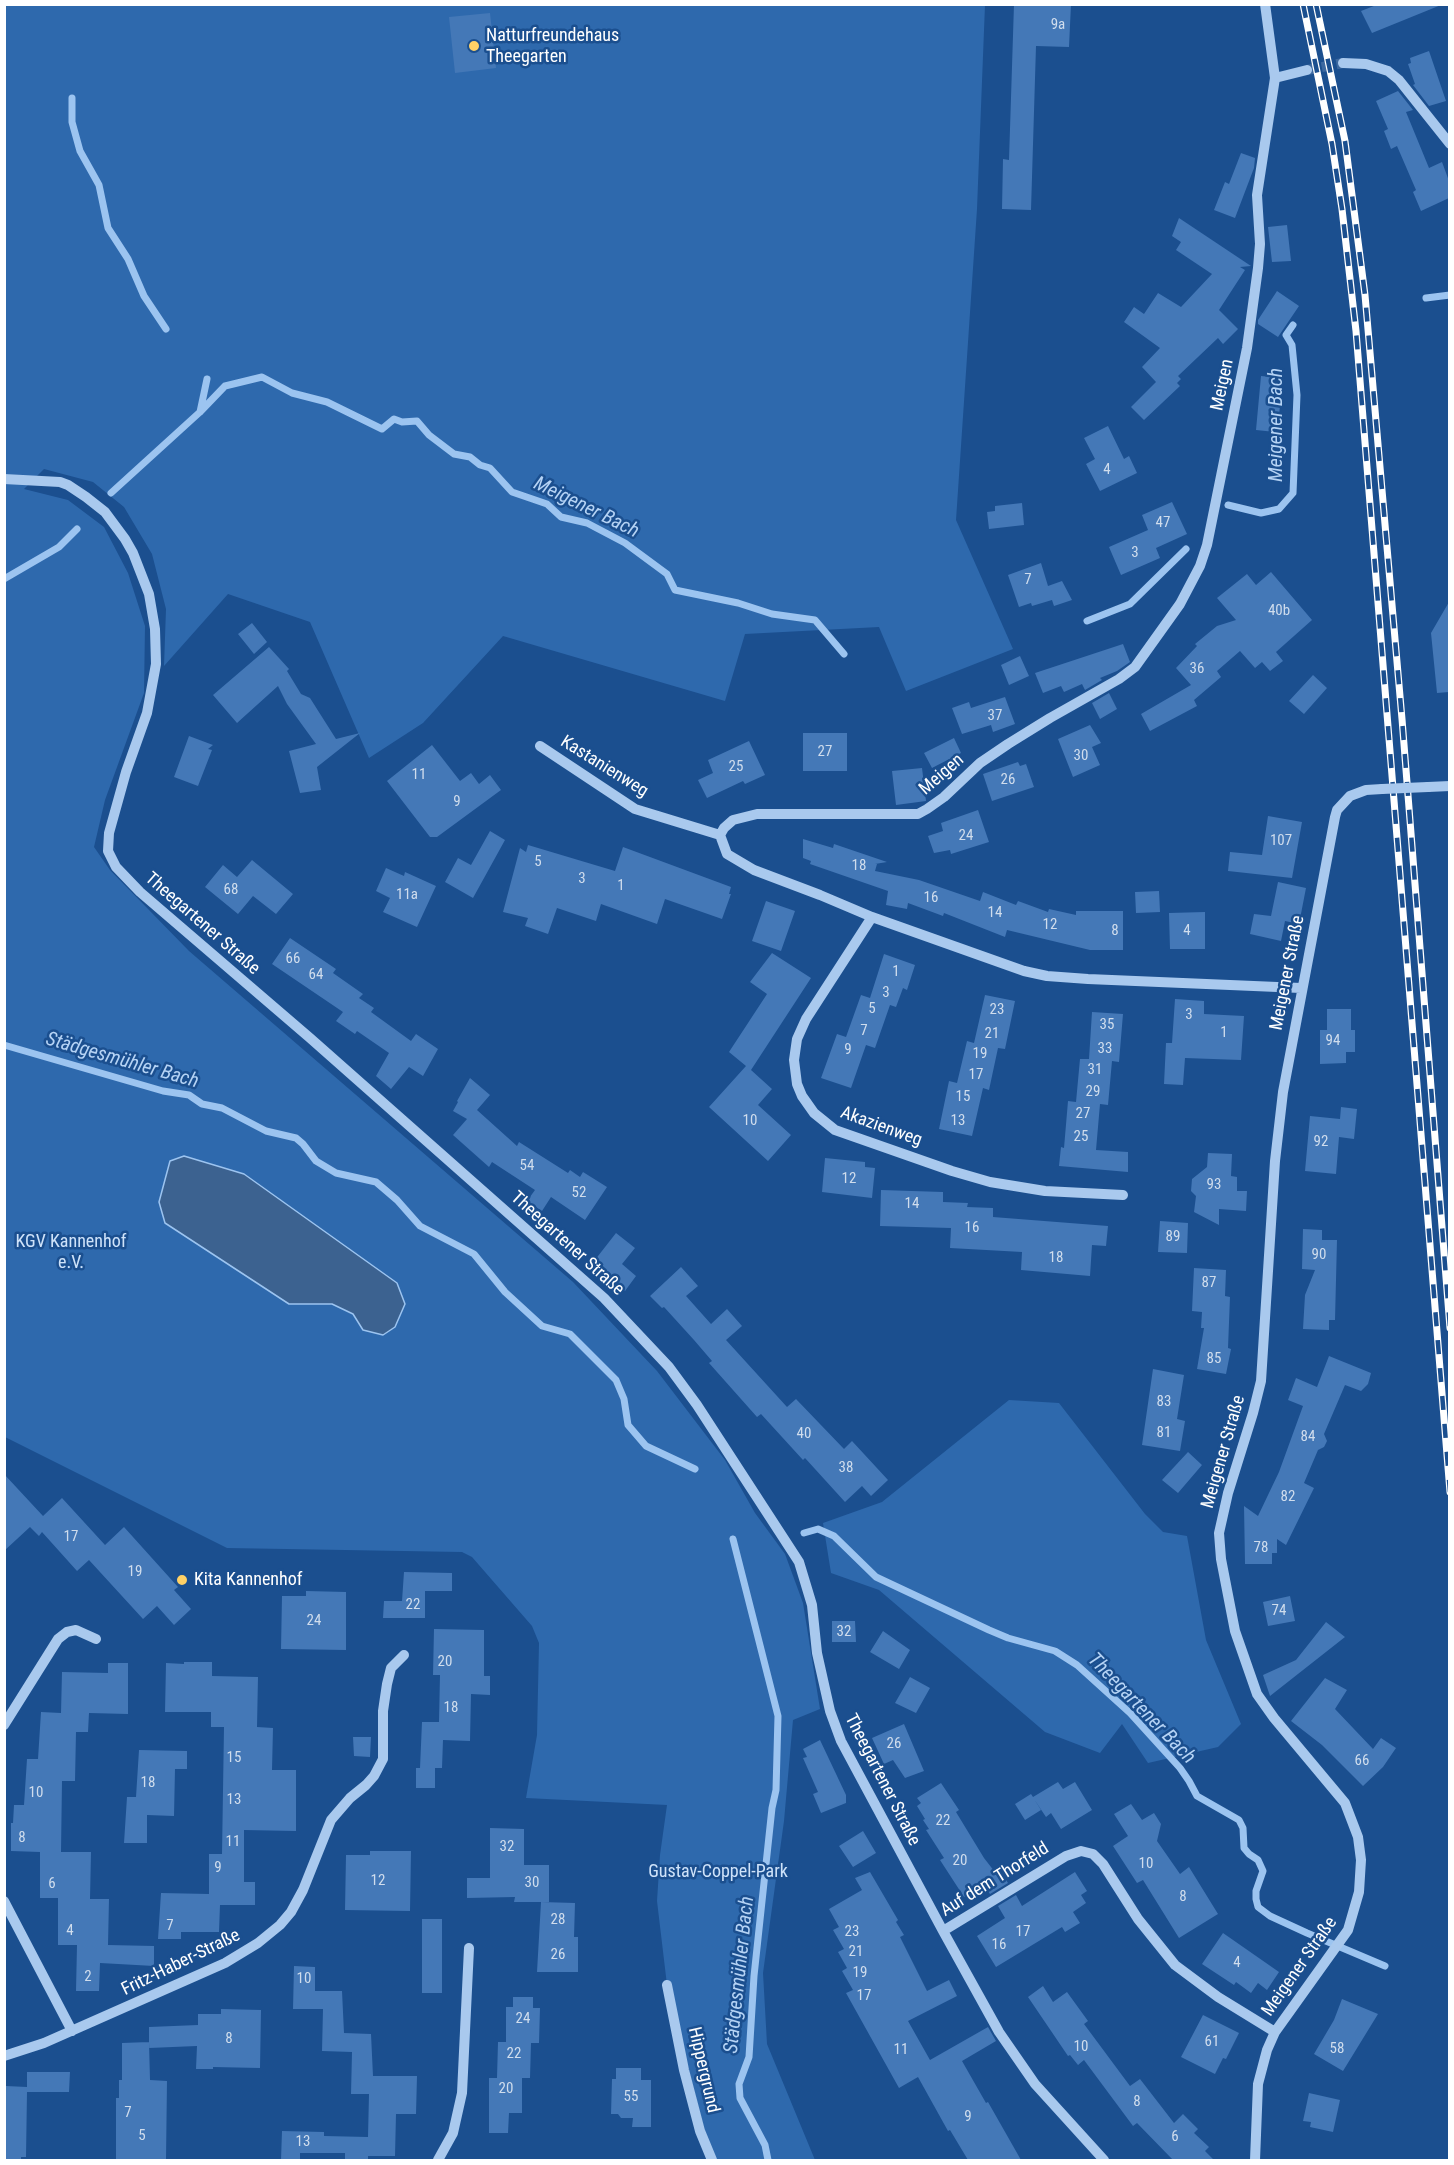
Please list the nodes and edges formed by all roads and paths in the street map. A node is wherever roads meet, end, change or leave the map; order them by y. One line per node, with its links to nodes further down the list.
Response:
1 (1265, 4): 4 (street, Meigen)
2 (1342, 63): 5 (street)
3 (1308, 70): 4 (street)
4 (1275, 78): 9 (street, Meigen)
5 (1449, 144)
6 (4, 479): 17 (street, Theegartener Straße)
7 (540, 746): 9 (street, Kastanienweg)
8 (1449, 786): 11 (street, Meigener Straße, bridge)
9 (720, 835): 10 (street)
10 (872, 917): 11 (street); 12 (street, Akazienweg)
11 (1301, 988): 21 (street, Meigener Straße)
12 (1123, 1195)
13 (96, 1639): 15 (street)
14 (404, 1655): 20 (street, Fritz-Haber-Straße)
15 (4, 1725)
16 (4, 1902): 20 (street)
17 (943, 1931): 21 (street, Auf dem Thorfeld); 25 (street, Theegartener Straße)
18 (469, 1948): 23 (street)
19 (667, 1985): 24 (street, Hippergrund)
20 (72, 2031): 22 (street, Fritz-Haber-Straße)
21 (1275, 2032): 26 (street, Meigener Straße)
22 (4, 2056)
23 (438, 2160)
24 (712, 2160)
25 (1104, 2160)
26 (1255, 2160)

